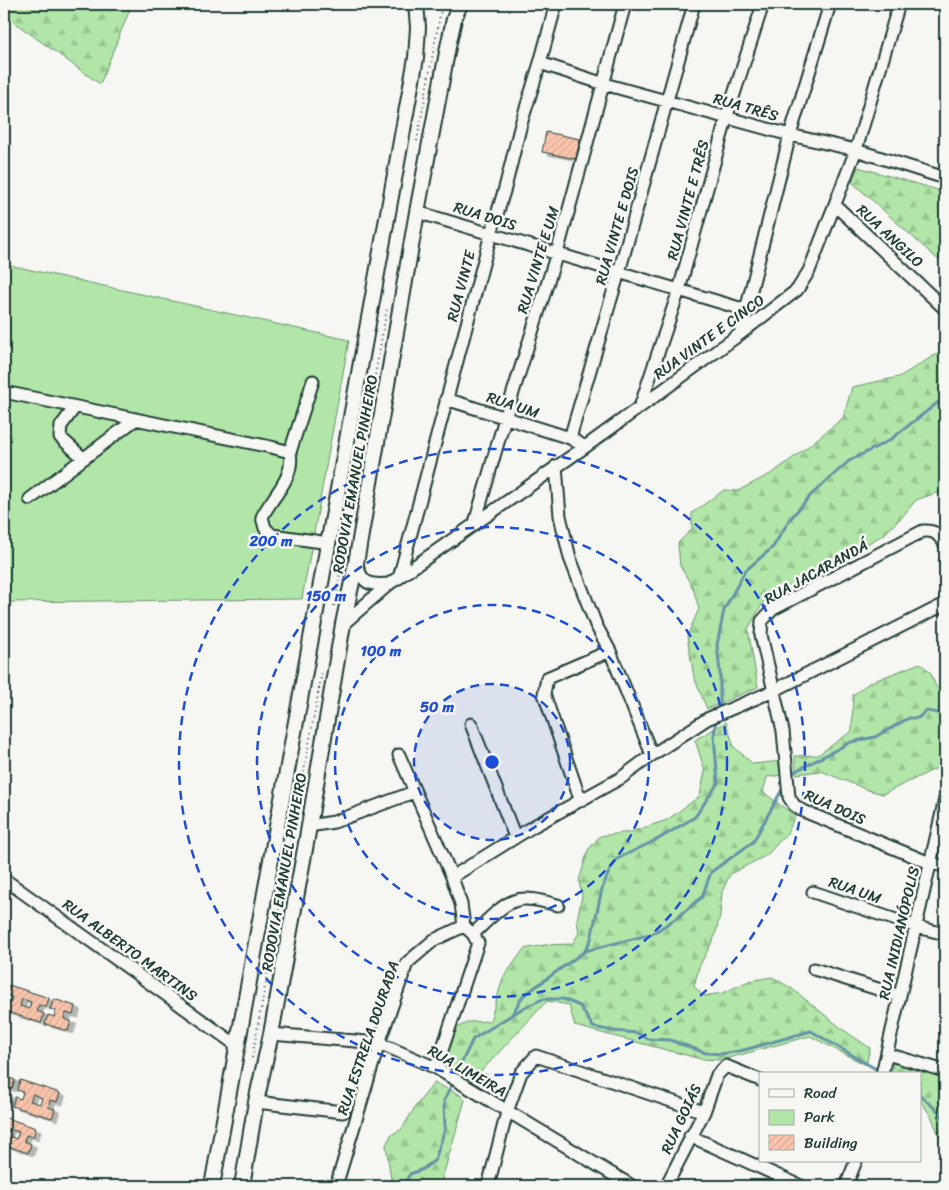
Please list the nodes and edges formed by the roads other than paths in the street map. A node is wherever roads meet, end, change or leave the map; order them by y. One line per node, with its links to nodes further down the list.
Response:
1 (416, 4): 39 (main road, RODOVIA EMANUEL PINHEIRO)
2 (460, 4): 17 (main road, RODOVIA EMANUEL PINHEIRO)
3 (556, 4): 9 (street, RUA VINTE)
4 (625, 4): 10 (street, RUA VINTE E UM)
5 (694, 4): 11 (street, RUA VINTE E DOIS)
6 (763, 4): 12 (street, RUA VINTE E TRÊS)
7 (830, 4): 13 (street)
8 (899, 4): 14 (street, RUA VINTE E CINCO)
9 (540, 63): 10 (street, RUA TRÊS); 18 (street, RUA VINTE)
10 (604, 84): 11 (street, RUA TRÊS); 19 (street, RUA VINTE E UM)
11 (668, 100): 12 (street, RUA TRÊS); 20 (street, RUA VINTE E DOIS)
12 (727, 116): 13 (street, RUA TRÊS); 21 (street, RUA VINTE E TRÊS)
13 (790, 135): 14 (street, RUA TRÊS); 23 (street)
14 (856, 150): 15 (street, RUA TRÊS); 16 (street, RUA VINTE E CINCO)
15 (945, 178)
16 (836, 206): 22 (street, RUA ANGILO); 24 (street, RUA VINTE E CINCO)
17 (417, 212): 18 (street, RUA DOIS); 41 (main road, RODOVIA EMANUEL PINHEIRO)
18 (491, 234): 19 (street, RUA DOIS); 27 (street, RUA VINTE)
19 (557, 254): 20 (street, RUA DOIS); 30 (street, RUA VINTE E UM)
20 (619, 272): 21 (street, RUA DOIS); 32 (street, RUA VINTE E DOIS)
21 (679, 290): 23 (street, RUA DOIS); 28 (street, RUA VINTE E TRÊS)
22 (945, 309)
23 (746, 310): 24 (street)
24 (740, 334): 28 (street, RUA VINTE E CINCO)
25 (313, 381): 34 (street)
26 (4, 392): 29 (street)
27 (446, 399): 30 (street, RUA UM); 42 (street, RUA VINTE)
28 (642, 404): 33 (street, RUA VINTE E CINCO)
29 (75, 406): 31 (street); 35 (street)
30 (505, 418): 32 (street, RUA UM); 38 (street, RUA VINTE E UM)
31 (136, 419): 34 (street); 35 (street)
32 (570, 438): 33 (street)
33 (584, 447): 36 (street, RUA VINTE E CINCO)
34 (290, 452): 39 (street)
35 (83, 458): 37 (street)
36 (556, 466): 38 (street, RUA VINTE E CINCO); 45 (street)
37 (30, 499)
38 (475, 523): 42 (street, RUA VINTE E CINCO)
39 (329, 543): 69 (main road, RODOVIA EMANUEL PINHEIRO)
40 (945, 544): 46 (street, RUA JACARANDÁ)
41 (356, 563): 42 (street); 44 (main road, RODOVIA EMANUEL PINHEIRO)
42 (394, 581): 44 (street, RUA VINTE E CINCO)
43 (945, 604): 46 (street)
44 (343, 624): 53 (main road, RODOVIA EMANUEL PINHEIRO)
45 (610, 651): 49 (street); 51 (street)
46 (773, 692): 49 (street); 55 (street, RUA DOIS)
47 (471, 724): 54 (street)
48 (399, 755): 50 (street)
49 (652, 755): 51 (street)
50 (414, 792): 53 (street); 57 (street)
51 (580, 799): 54 (street)
52 (945, 799): 55 (street, RUA INIDIANÓPOLIS)
53 (309, 826): 67 (main road, RODOVIA EMANUEL PINHEIRO)
54 (515, 837): 57 (street)
55 (930, 863): 56 (street, RUA DOIS); 62 (street, RUA INIDIANÓPOLIS)
56 (945, 866)
57 (452, 877): 61 (street)
58 (4, 879): 69 (street, RUA ALBERTO MARTINS)
59 (813, 892): 62 (street, RUA UM)
60 (558, 905): 63 (street)
61 (464, 926): 63 (street); 68 (street, RUA ESTRELA DOURADA)
62 (916, 927): 64 (street, RUA UM); 66 (street, RUA INIDIANÓPOLIS)
63 (473, 934): 71 (street)
64 (945, 934)
65 (814, 969): 66 (street)
66 (900, 996): 70 (street, RUA INIDIANÓPOLIS)
67 (271, 1034): 68 (street, RUA LIMEIRA); 74 (main road, RODOVIA EMANUEL PINHEIRO)
68 (379, 1043): 71 (street, RUA LIMEIRA); 82 (street, RUA ESTRELA DOURADA)
69 (239, 1046): 80 (main road, RODOVIA EMANUEL PINHEIRO)
70 (884, 1064): 72 (street)
71 (436, 1068): 76 (street, RUA LIMEIRA)
72 (945, 1071)
73 (759, 1080): 77 (street, RUA GOIÁS)
74 (256, 1102): 75 (street); 81 (main road, RODOVIA EMANUEL PINHEIRO)
75 (343, 1112)
76 (507, 1112): 77 (street); 83 (street); 84 (street, RUA LIMEIRA)
77 (704, 1112): 78 (street, RUA GOIÁS)
78 (690, 1136): 85 (street, RUA GOIÁS); 86 (street)
79 (856, 1162): 87 (street)
80 (212, 1186)
81 (242, 1186)
82 (336, 1186)
83 (488, 1186)
84 (632, 1186)
85 (666, 1186)
86 (801, 1186)
87 (846, 1186)

